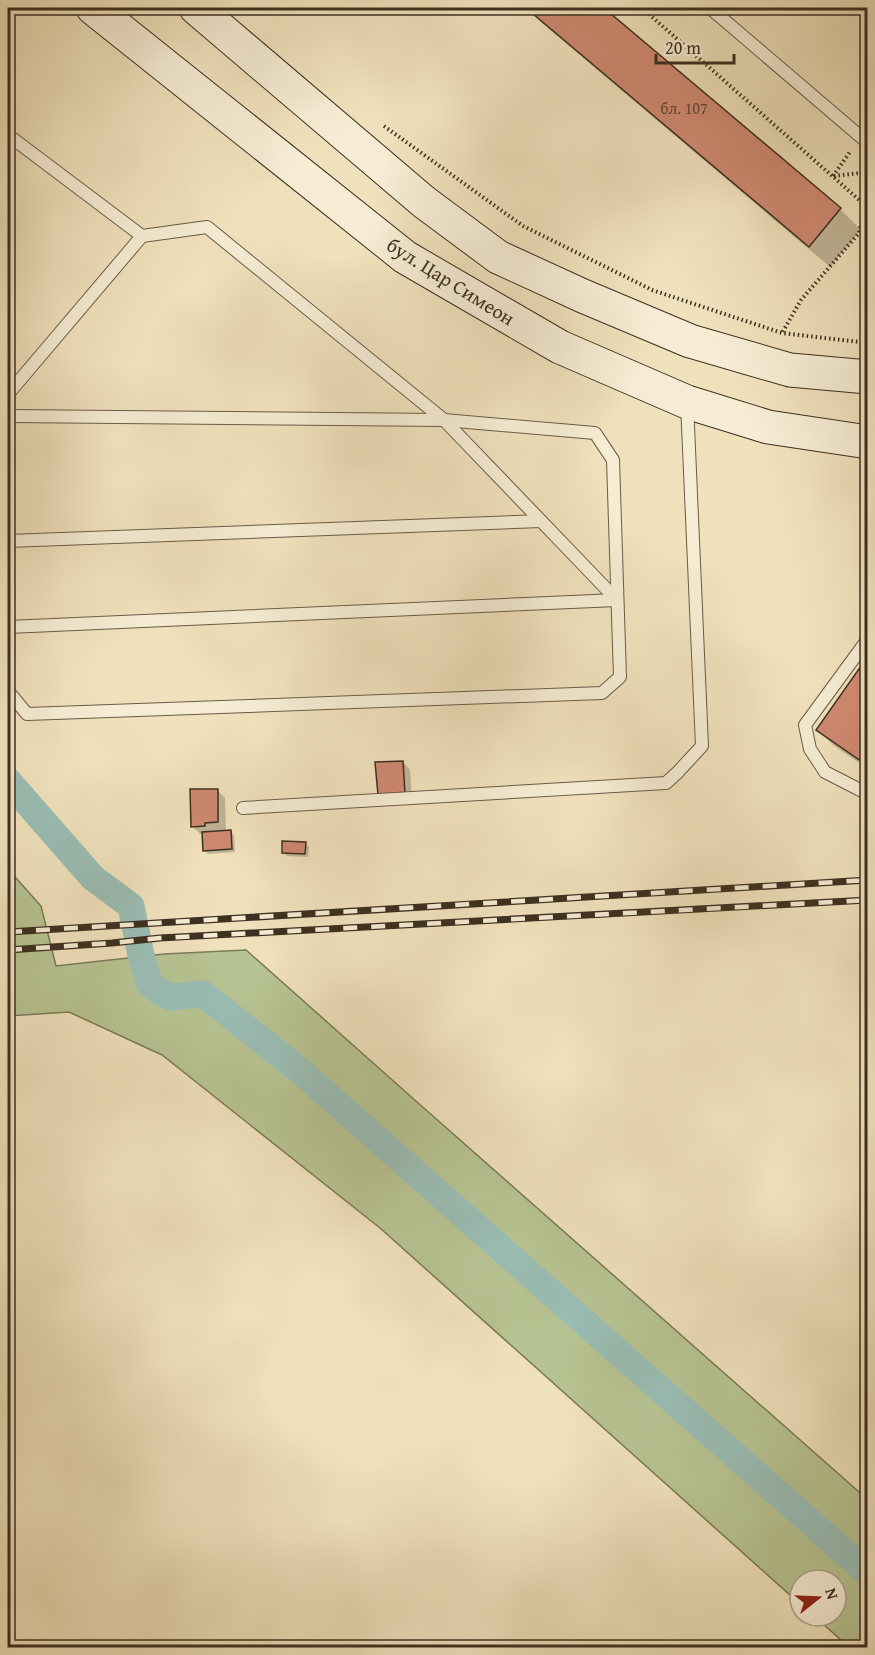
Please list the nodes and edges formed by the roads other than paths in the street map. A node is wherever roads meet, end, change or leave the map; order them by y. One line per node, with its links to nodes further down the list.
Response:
1 (93, 8): 9 (main road, бул. Цар Симеон)
2 (196, 8): 7 (main road)
3 (710, 8): 5 (lane)
4 (8, 135): 6 (lane)
5 (864, 140)
6 (142, 236): 8 (lane); 11 (lane)
7 (867, 378)
8 (8, 394)
9 (687, 402): 12 (main road, бул. Цар Симеон); 20 (lane)
10 (8, 416): 11 (lane)
11 (444, 420): 13 (lane); 15 (lane)
12 (867, 442)
13 (541, 521): 14 (lane); 15 (lane)
14 (8, 541)
15 (617, 600): 16 (lane); 18 (lane)
16 (8, 627)
17 (867, 639): 19 (lane)
18 (8, 692)
19 (867, 794)
20 (243, 808)

